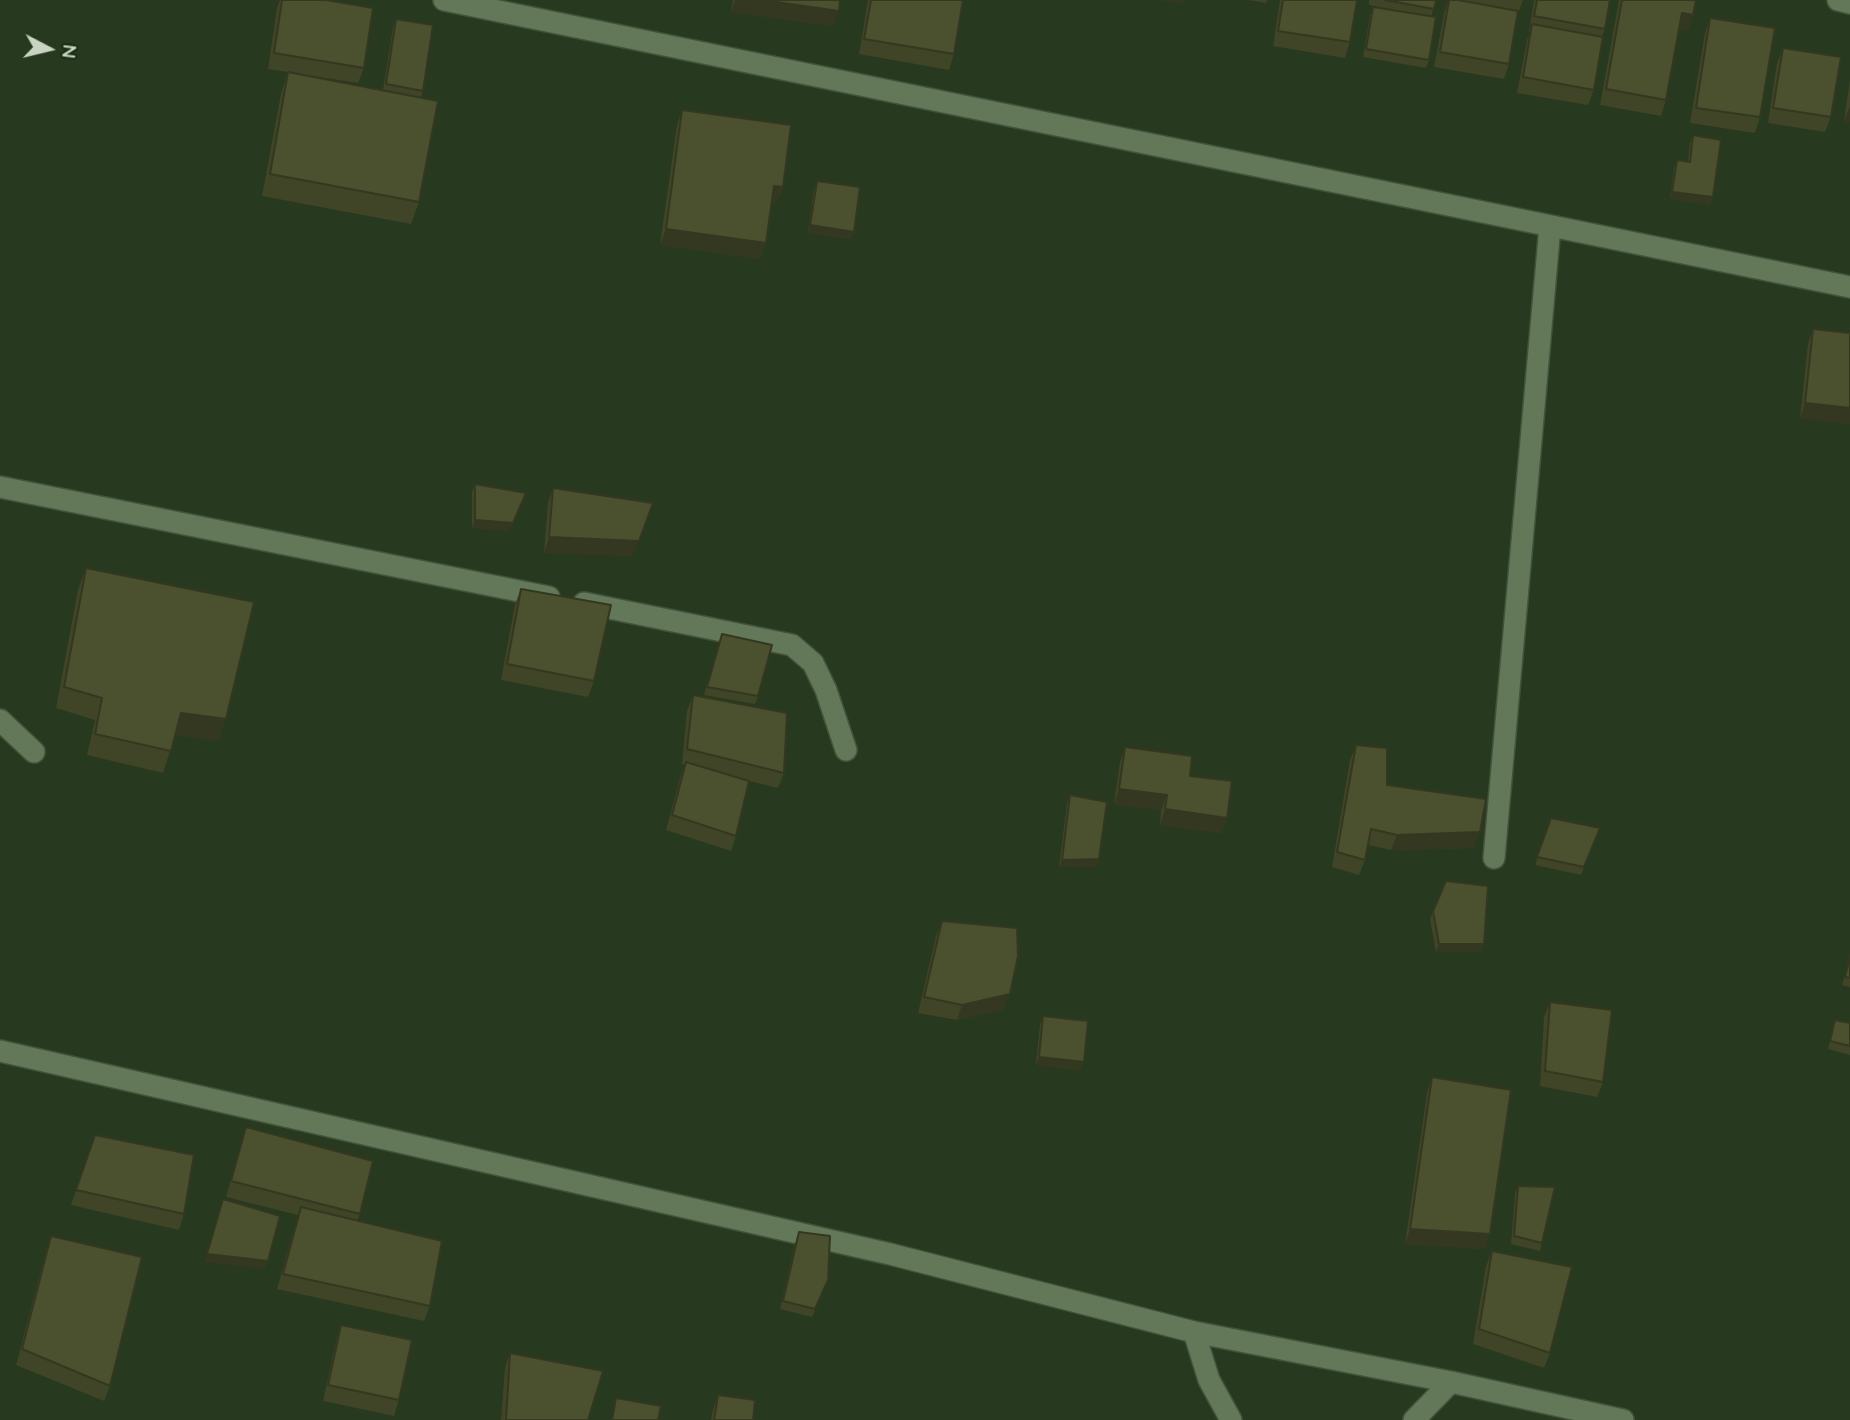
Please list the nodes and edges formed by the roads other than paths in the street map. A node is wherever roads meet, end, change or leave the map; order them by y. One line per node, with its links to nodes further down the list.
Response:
1 (444, 0): 4 (street)
2 (1838, 0): 3 (street)
3 (1850, 3)
4 (1550, 226): 5 (street); 10 (street)
5 (1850, 287)
6 (0, 487): 8 (street)
7 (0, 720): 9 (street)
8 (846, 750)
9 (34, 752)
10 (1494, 858)
11 (0, 1051): 12 (street)
12 (1194, 1332): 13 (street); 14 (street)
13 (1451, 1382): 15 (street); 16 (street)
14 (1231, 1420)
15 (1414, 1420)
16 (1623, 1420)

